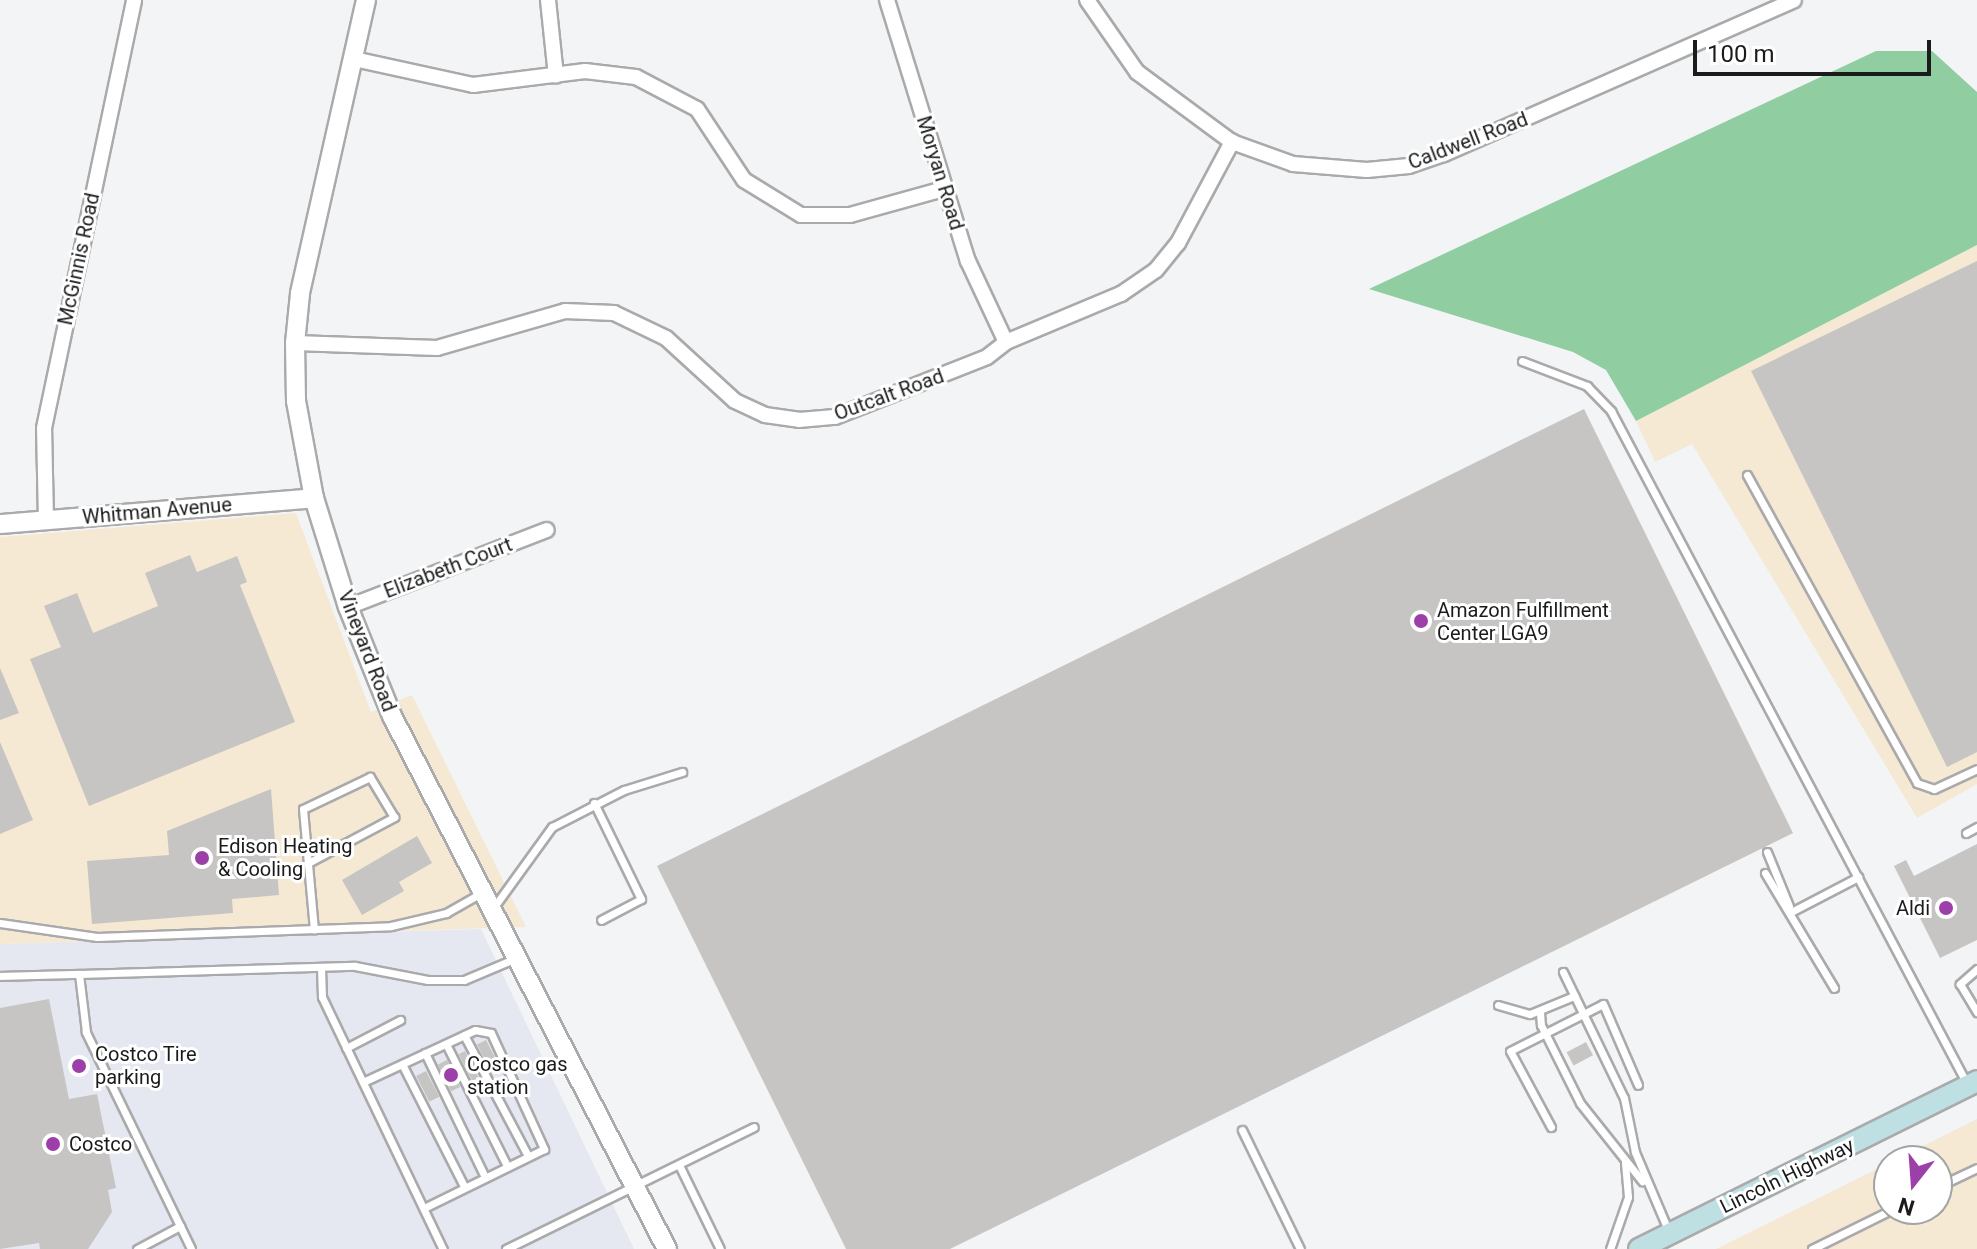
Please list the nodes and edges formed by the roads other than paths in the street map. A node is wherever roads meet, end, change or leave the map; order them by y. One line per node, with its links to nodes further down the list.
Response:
1 (134, 0): 16 (street, McGinnis Road)
2 (366, 0): 7 (street, Vineyard Road)
3 (548, 0): 8 (street)
4 (887, 0): 10 (street, Moryan Road)
5 (1087, 0): 9 (street, Caldwell Road)
6 (1794, 0): 9 (street, Caldwell Road)
7 (354, 59): 8 (street); 12 (street, Vineyard Road)
8 (556, 76): 10 (street)
9 (1232, 142): 11 (street, Outcalt Road)
10 (944, 189): 11 (street, Moryan Road)
11 (1006, 342): 12 (street, Outcalt Road)
12 (295, 343): 15 (street, Vineyard Road)
13 (1522, 361): 28 (lane)
14 (1747, 475): 20 (lane)
15 (314, 498): 16 (street, Whitman Avenue); 19 (street, Vineyard Road)
16 (46, 521): 17 (street, Whitman Avenue)
17 (0, 524)
18 (547, 530): 19 (street, Elizabeth Court)
19 (348, 607): 29 (street, Vineyard Road)
20 (1977, 769)
21 (682, 772): 22 (lane)
22 (594, 803): 29 (lane); 31 (lane)
23 (1977, 827): 24 (lane)
24 (1966, 833)
25 (1767, 852): 30 (lane)
26 (308, 863): 26 (lane); 33 (lane)
27 (1765, 873): 30 (lane)
28 (1858, 877): 30 (lane); 54 (lane)
29 (490, 899): 33 (lane); 34 (street, Vineyard Road)
30 (1791, 912): 40 (lane)
31 (601, 920)
32 (0, 923): 33 (lane)
33 (314, 929)
34 (519, 956): 35 (lane); 68 (street, Vineyard Road)
35 (321, 968): 38 (lane); 50 (lane)
36 (1977, 969): 44 (lane)
37 (1563, 972): 41 (lane)
38 (79, 974): 39 (lane); 71 (lane)
39 (0, 976)
40 (1834, 988)
41 (1574, 996): 43 (lane); 45 (lane)
42 (1498, 1005): 43 (lane)
43 (1540, 1012): 47 (lane)
44 (1977, 1012)
45 (1583, 1015): 47 (lane); 55 (lane); 67 (lane)
46 (400, 1020): 50 (lane)
47 (1545, 1033): 57 (lane); 60 (lane)
48 (464, 1035): 49 (lane); 59 (lane); 59 (lane)
49 (446, 1044): 51 (lane); 62 (lane)
50 (346, 1048): 53 (lane)
51 (425, 1053): 52 (lane); 64 (lane)
52 (402, 1064): 53 (lane); 66 (lane)
53 (363, 1082): 69 (lane)
54 (1972, 1083): 72 (main road, Lincoln Highway)
55 (1638, 1085)
56 (754, 1127): 61 (lane)
57 (1551, 1127)
58 (1242, 1130): 79 (lane)
59 (528, 1156): 62 (lane)
60 (1625, 1160): 67 (lane); 80 (lane)
61 (679, 1165): 68 (lane); 78 (lane)
62 (507, 1166): 64 (lane)
63 (1977, 1168): 65 (lane)
64 (485, 1177): 66 (lane)
65 (1953, 1179)
66 (464, 1186): 69 (lane)
67 (1646, 1186): 72 (lane)
68 (634, 1188): 76 (lane); 77 (street, Vineyard Road)
69 (424, 1208): 75 (lane)
70 (1873, 1219): 82 (lane)
71 (180, 1226): 73 (lane); 74 (lane)
72 (1670, 1234): 81 (main road, Lincoln Highway)
73 (137, 1249)
74 (191, 1249)
75 (443, 1249)
76 (506, 1249)
77 (667, 1249)
78 (720, 1249)
79 (1300, 1249)
80 (1610, 1249)
81 (1639, 1249)
82 (1812, 1249)

